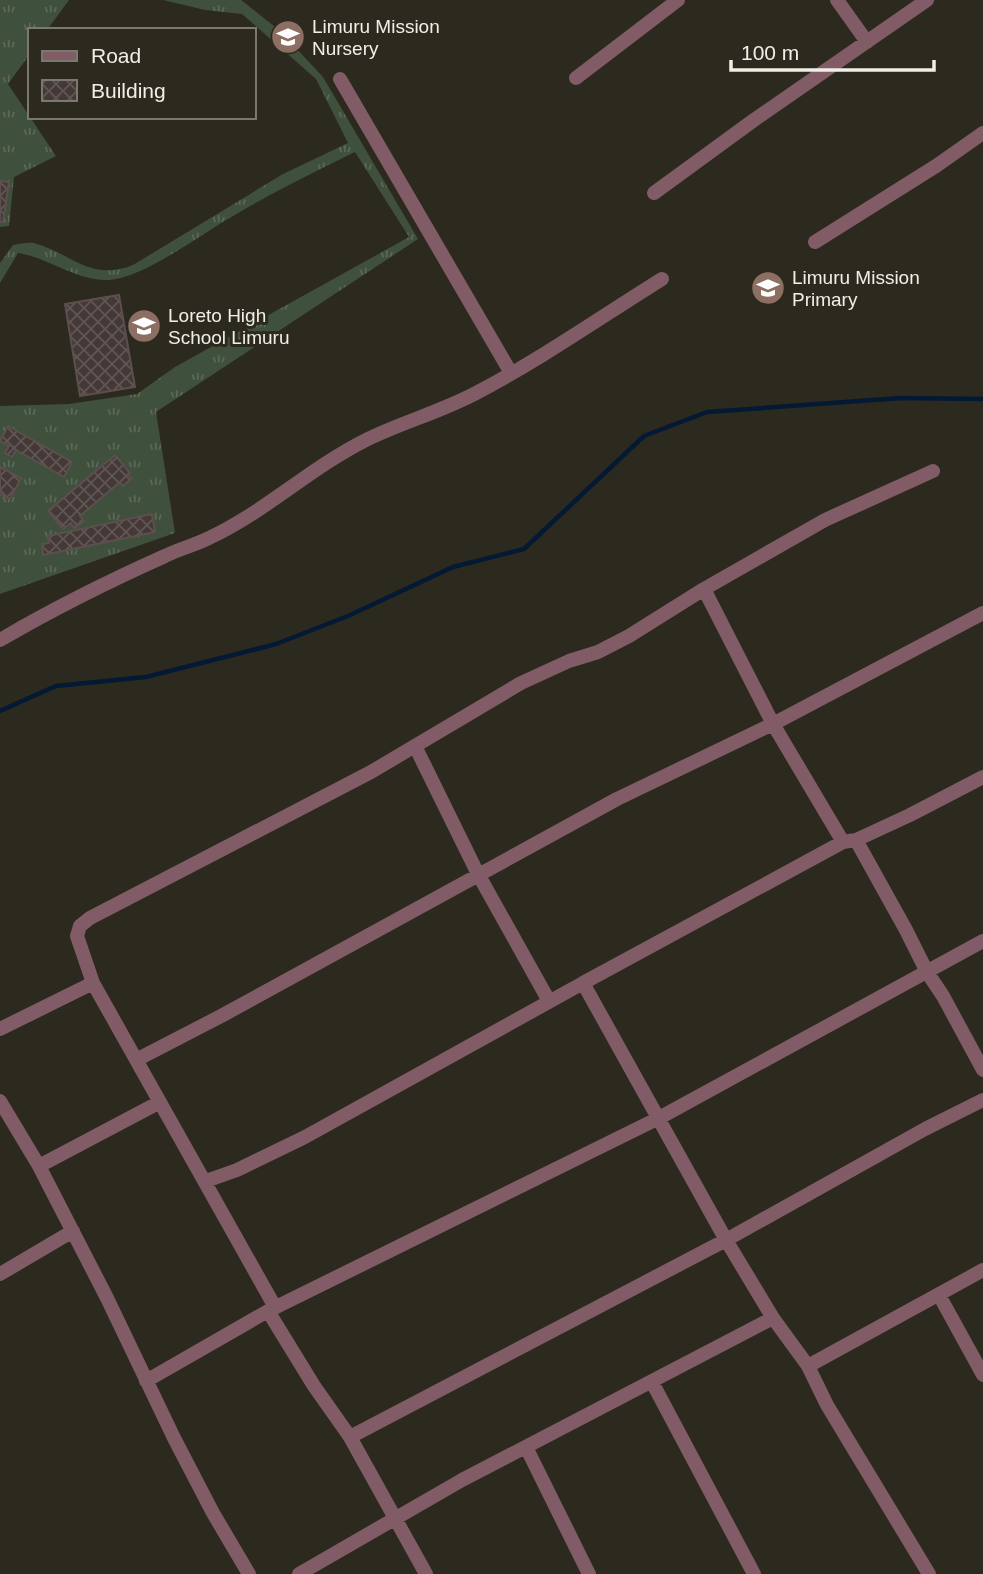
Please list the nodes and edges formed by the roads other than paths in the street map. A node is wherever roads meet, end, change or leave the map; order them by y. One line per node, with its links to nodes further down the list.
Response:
1 (678, 0): 5 (street)
2 (837, 0): 4 (street)
3 (927, 0): 4 (street)
4 (867, 41): 8 (street)
5 (576, 78)
6 (340, 79): 11 (street)
7 (983, 133): 9 (street)
8 (654, 193)
9 (815, 242)
10 (662, 279): 11 (street)
11 (511, 373): 15 (street)
12 (933, 471): 13 (street)
13 (704, 589): 16 (street); 17 (street)
14 (983, 613): 16 (street)
15 (0, 640)
16 (773, 724): 19 (street); 20 (street)
17 (415, 746): 20 (street); 23 (street)
18 (983, 777): 19 (street)
19 (850, 841): 22 (street); 24 (street)
20 (478, 874): 25 (street); 27 (street)
21 (983, 941): 22 (street)
22 (927, 972): 28 (street); 32 (street)
23 (93, 983): 26 (street); 27 (street)
24 (583, 983): 25 (street); 32 (street)
25 (549, 1001): 34 (street)
26 (0, 1030)
27 (138, 1059): 30 (street)
28 (983, 1070)
29 (983, 1100): 36 (street)
30 (160, 1102): 33 (street); 34 (street)
31 (2, 1110): 33 (street)
32 (659, 1118): 36 (street); 40 (street)
33 (39, 1166): 35 (street)
34 (206, 1181): 40 (street)
35 (73, 1231): 38 (street); 44 (street)
36 (726, 1240): 41 (street); 46 (street)
37 (983, 1270): 39 (street)
38 (0, 1274)
39 (939, 1295): 42 (street); 43 (street)
40 (272, 1309): 44 (street); 46 (street)
41 (772, 1318): 42 (street); 45 (street)
42 (808, 1366): 54 (street)
43 (983, 1375)
44 (146, 1381): 49 (street)
45 (652, 1382): 47 (street); 53 (street)
46 (350, 1437): 48 (street)
47 (526, 1447): 48 (street); 52 (street)
48 (396, 1520): 50 (street); 51 (street)
49 (249, 1574)
50 (299, 1574)
51 (426, 1574)
52 (589, 1574)
53 (754, 1574)
54 (929, 1574)

